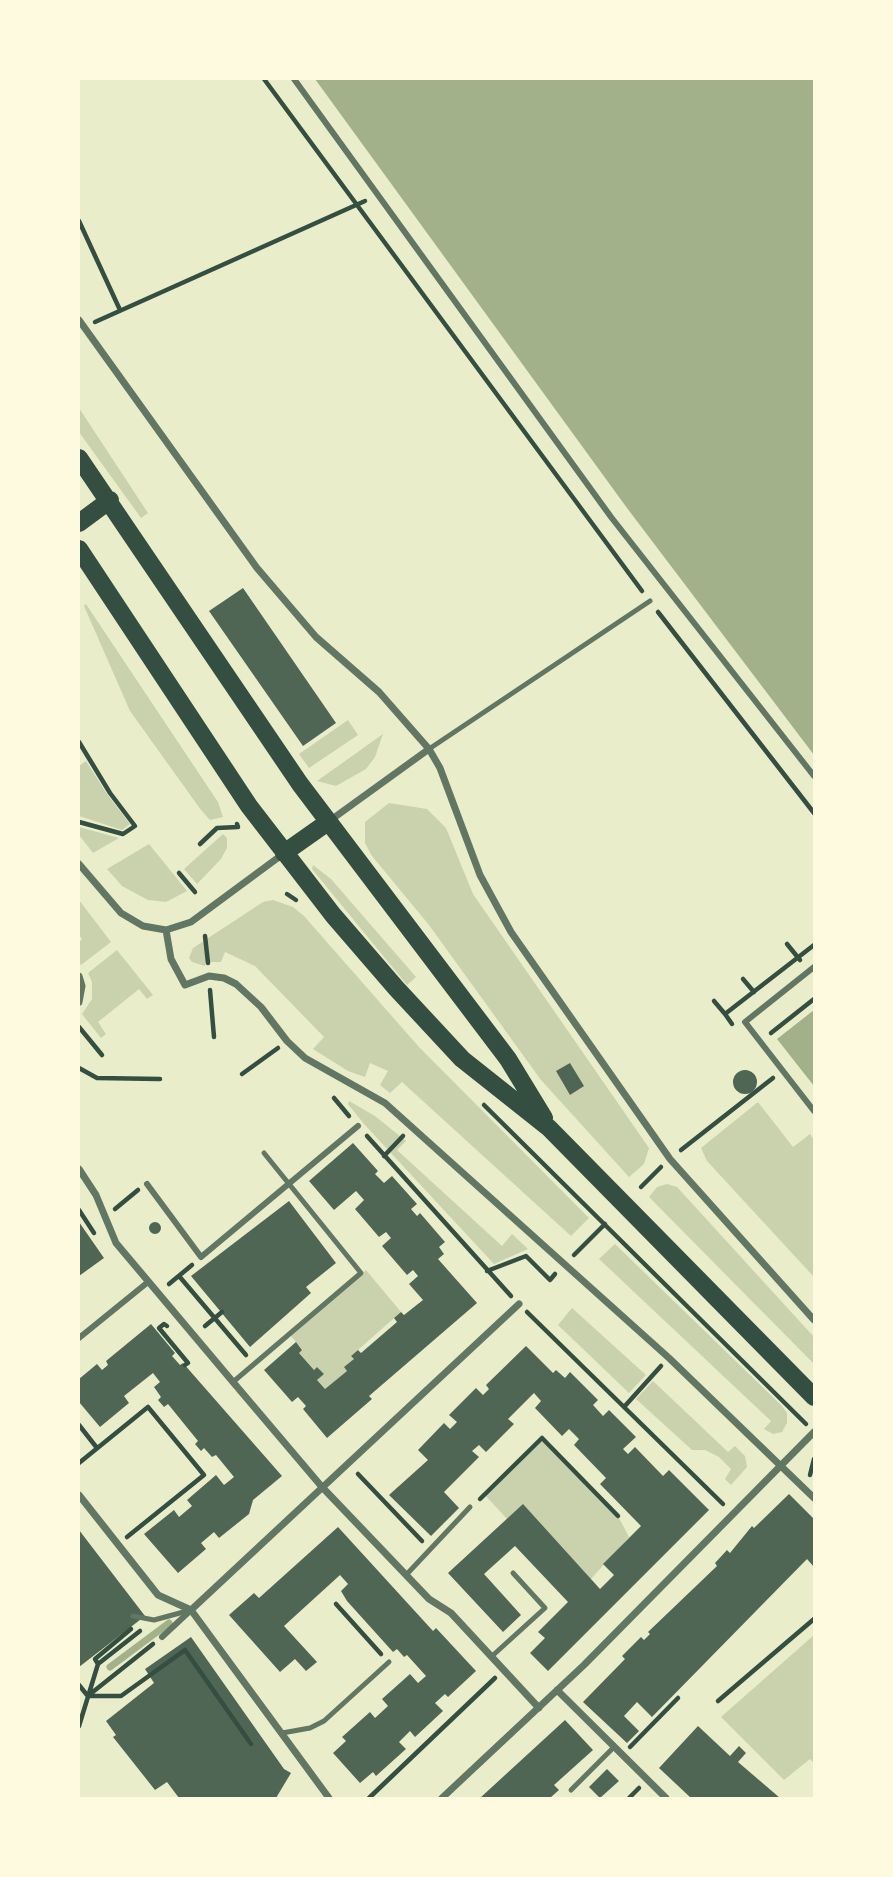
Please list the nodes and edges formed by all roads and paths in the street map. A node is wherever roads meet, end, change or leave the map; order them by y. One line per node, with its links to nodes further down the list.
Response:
1 (264, 79): 4 (path)
2 (294, 79): 3 (street)
3 (379, 196): 4 (path); 16 (street)
4 (356, 204): 6 (path); 13 (path)
5 (79, 220): 6 (path)
6 (120, 310): 8 (path)
7 (79, 320): 8 (street)
8 (84, 327): 15 (street)
9 (82, 467): 10 (main road)
10 (110, 500): 11 (main road); 19 (main road)
11 (79, 523)
12 (79, 549): 22 (main road)
13 (650, 601): 15 (lane); 17 (path)
14 (79, 745): 18 (path)
15 (429, 749): 19 (street); 55 (street)
16 (814, 776)
17 (814, 813)
18 (79, 822)
19 (328, 822): 22 (main road); 51 (main road)
20 (239, 827): 21 (path)
21 (200, 844)
22 (284, 853): 26 (street); 51 (main road)
23 (79, 864): 26 (street)
24 (179, 873): 25 (path)
25 (195, 892)
26 (166, 930): 31 (street)
27 (205, 936): 31 (path)
28 (787, 944): 29 (path)
29 (812, 969): 36 (street)
30 (79, 976): 35 (street)
31 (209, 976): 39 (path); 50 (street)
32 (743, 979): 36 (path)
33 (814, 999): 40 (path)
34 (714, 1001): 37 (path)
35 (79, 1002)
36 (765, 1007): 40 (street)
37 (724, 1014)
38 (79, 1027): 42 (path)
39 (214, 1037)
40 (760, 1042): 44 (street)
41 (270, 1054): 45 (path)
42 (102, 1055)
43 (79, 1068): 46 (path)
44 (782, 1071): 48 (street); 55 (path)
45 (242, 1074)
46 (160, 1079)
47 (334, 1098): 49 (path)
48 (814, 1111)
49 (358, 1126): 54 (path); 58 (street)
50 (412, 1128): 54 (path); 63 (street)
51 (549, 1128): 78 (main road)
52 (526, 1148): 61 (path)
53 (264, 1153): 58 (lane)
54 (384, 1156): 65 (path)
55 (670, 1159): 59 (path); 70 (street)
56 (79, 1168): 60 (street)
57 (147, 1184): 58 (street); 60 (path)
58 (289, 1185): 75 (lane)
59 (641, 1186)
60 (106, 1216): 66 (street)
61 (605, 1224): 63 (path); 81 (path)
62 (526, 1256): 65 (path)
63 (566, 1264): 74 (street)
64 (192, 1265): 69 (path)
65 (487, 1271): 67 (path)
66 (148, 1282): 72 (street); 77 (street)
67 (519, 1304): 79 (path); 84 (street)
68 (222, 1312): 69 (path)
69 (215, 1318): 71 (path); 75 (path)
70 (814, 1320)
71 (203, 1328)
72 (79, 1338)
73 (180, 1341): 76 (path)
74 (668, 1358): 79 (path); 85 (street)
75 (254, 1364): 77 (lane)
76 (185, 1365)
77 (233, 1382): 86 (street)
78 (814, 1396)
79 (624, 1407): 90 (path)
80 (79, 1425): 82 (path)
81 (814, 1432): 85 (street)
82 (97, 1448): 83 (path); 92 (path)
83 (79, 1463)
84 (348, 1464): 86 (street); 93 (path)
85 (780, 1464): 88 (street); 90 (street)
86 (322, 1487): 95 (street); 97 (street)
87 (79, 1495): 92 (street)
88 (814, 1498)
89 (470, 1507): 91 (path); 93 (lane)
90 (732, 1513): 107 (street)
91 (618, 1516)
92 (118, 1544): 97 (street)
93 (429, 1549): 95 (lane)
94 (513, 1573): 102 (lane)
95 (406, 1575): 102 (street)
96 (337, 1604): 103 (path)
97 (191, 1610): 99 (lane); 101 (street); 113 (street)
98 (133, 1616): 99 (lane); 104 (path)
99 (154, 1620): 104 (path)
100 (814, 1620): 110 (path)
101 (162, 1637): 108 (path)
102 (491, 1657): 105 (street)
103 (389, 1662): 113 (lane)
104 (98, 1664): 108 (path)
105 (503, 1670): 111 (street); 119 (path)
106 (79, 1685): 108 (path)
107 (557, 1690): 111 (street); 115 (street)
108 (88, 1696): 112 (path); 114 (path)
109 (678, 1698): 116 (path)
110 (718, 1701)
111 (539, 1708): 120 (street)
112 (79, 1726)
113 (282, 1733): 118 (street)
114 (251, 1744)
115 (614, 1747): 116 (street); 117 (lane)
116 (622, 1755): 121 (street)
117 (571, 1790)
118 (329, 1798)
119 (369, 1798)
120 (442, 1798)
121 (666, 1798)

